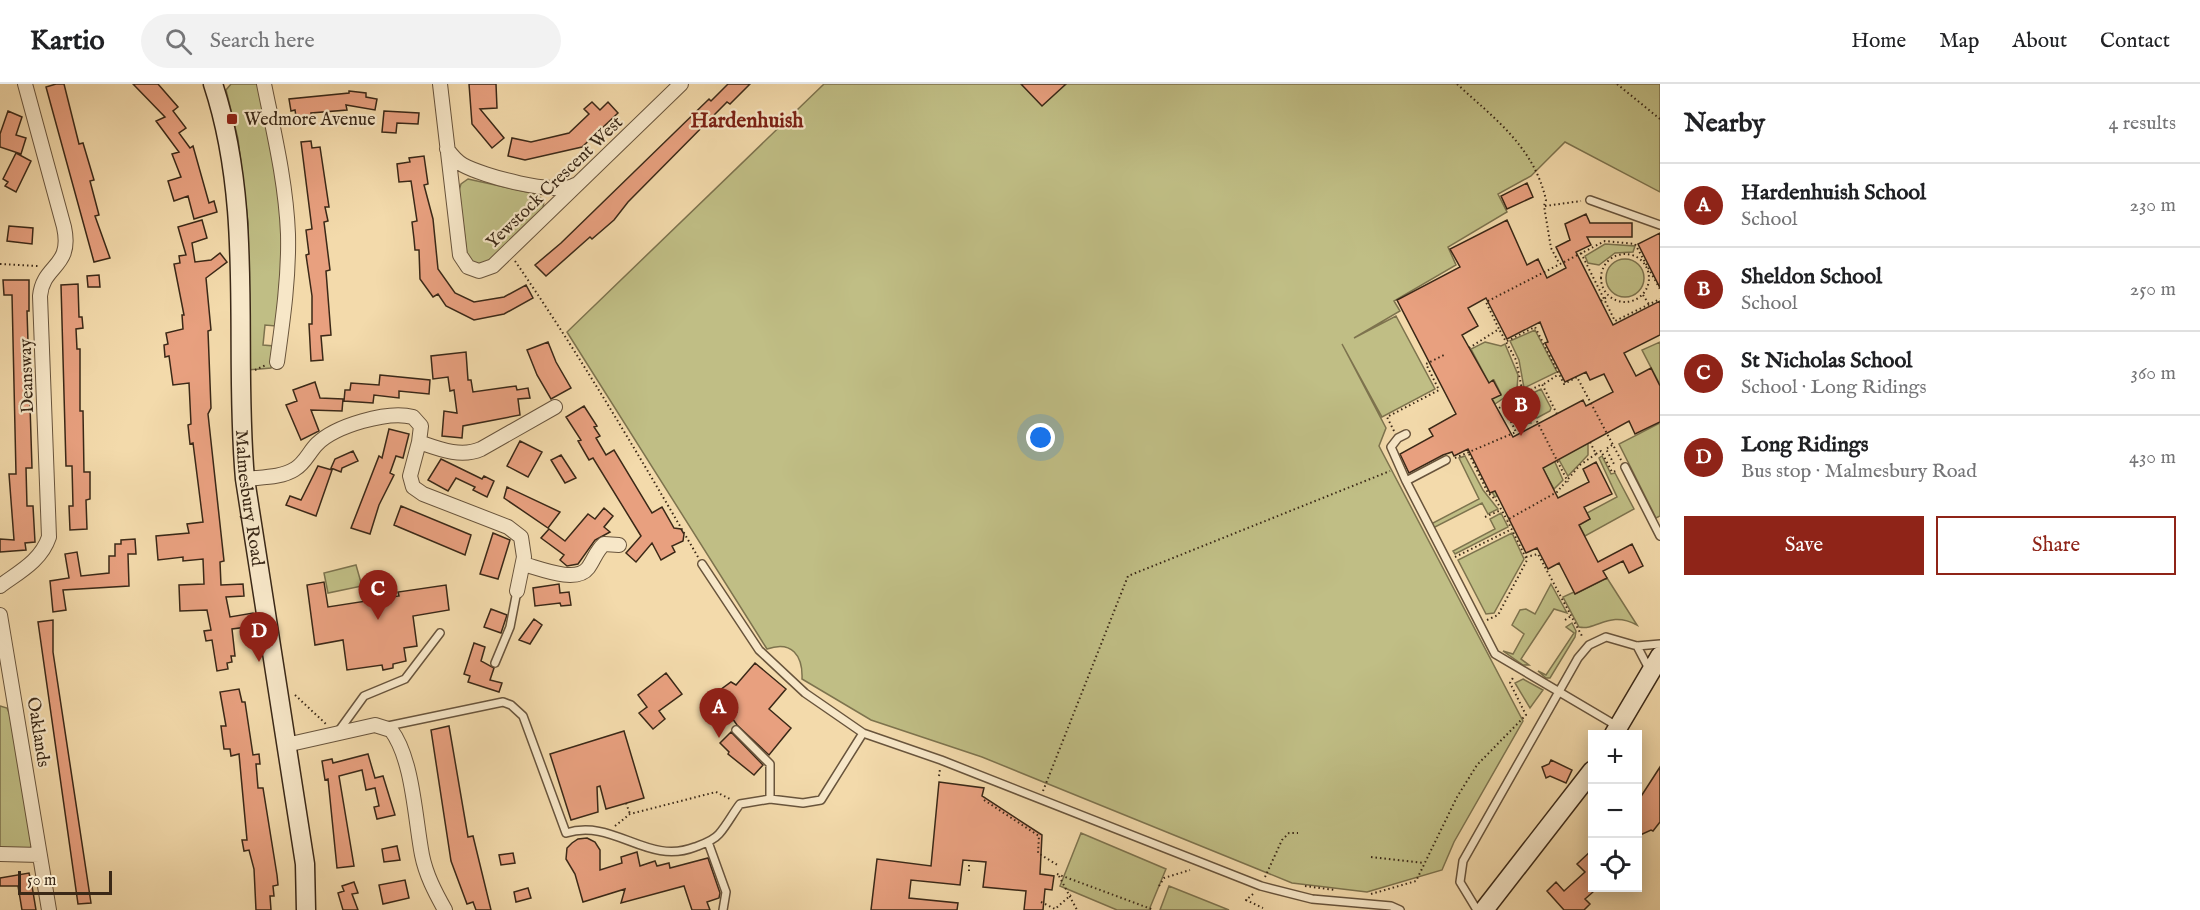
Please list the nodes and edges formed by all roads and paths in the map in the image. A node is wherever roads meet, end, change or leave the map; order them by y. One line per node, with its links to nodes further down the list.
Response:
1 (25, 84): 18 (street, Deansway)
2 (213, 84): 51 (main road, Malmesbury Road)
3 (264, 84): 31 (street)
4 (440, 84): 9 (street)
5 (681, 84): 10 (street, Yewstock Crescent West)
6 (1457, 84): 12 (path)
7 (1617, 84): 8 (path)
8 (1660, 119)
9 (447, 149): 10 (street); 14 (street, Yewstock Crescent West)
10 (577, 184): 14 (street, Yewstock Crescent West)
11 (1590, 200): 12 (path); 13 (lane)
12 (1544, 206): 17 (path)
13 (1660, 225)
14 (508, 252): 63 (path)
15 (1581, 254): 17 (path); 19 (path); 23 (path)
16 (0, 264): 18 (path)
17 (1559, 264): 27 (path)
18 (56, 267): 64 (street, Deansway)
19 (1649, 270): 20 (path); 21 (path); 22 (path)
20 (1660, 289)
21 (1643, 295): 22 (path); 26 (path)
22 (1608, 296): 23 (path)
23 (1605, 299): 25 (path); 26 (path)
24 (1660, 299): 26 (path)
25 (1601, 302)
26 (1649, 305)
27 (1499, 329): 28 (path); 29 (path)
28 (1507, 341): 32 (path); 34 (path)
29 (1469, 348)
30 (1446, 354): 40 (path)
31 (277, 362)
32 (1559, 374): 33 (path); 43 (path)
33 (1542, 384): 34 (path); 38 (path)
34 (1523, 394): 35 (path); 53 (path)
35 (1503, 405): 37 (path); 46 (path)
36 (555, 408): 41 (street)
37 (1499, 408)
38 (1557, 414)
39 (1406, 434): 40 (lane)
40 (1398, 438): 49 (lane)
41 (419, 442): 51 (street); 62 (street)
42 (1590, 442): 47 (path)
43 (1613, 445): 44 (path); 50 (path)
44 (1606, 449): 45 (path); 45 (path)
45 (1601, 451): 47 (path)
46 (1468, 454): 48 (path); 54 (path)
47 (1596, 454): 53 (path)
48 (1446, 460): 52 (lane)
49 (1399, 467): 52 (lane); 90 (path)
50 (1625, 467): 58 (lane)
51 (245, 479): 87 (main road, Malmesbury Road)
52 (1406, 481): 61 (lane)
53 (1568, 482): 56 (path)
54 (1502, 510): 55 (path); 56 (path)
55 (1485, 517)
56 (1507, 520): 57 (path)
57 (1512, 529): 60 (path); 61 (path)
58 (1660, 536)
59 (619, 545): 62 (street)
60 (1526, 557): 67 (path); 69 (path)
61 (1448, 561): 69 (lane)
62 (523, 564): 65 (street)
63 (702, 564): 85 (lane)
64 (0, 586)
65 (518, 591): 75 (lane)
66 (0, 615): 81 (street, Oaklands)
67 (1571, 616): 68 (path); 72 (path)
68 (1564, 620)
69 (1479, 624): 76 (lane)
70 (440, 633): 86 (lane)
71 (1660, 644): 73 (lane)
72 (1588, 645): 73 (lane); 78 (lane)
73 (1637, 646): 77 (lane)
74 (1660, 656): 77 (main road)
75 (495, 663)
76 (1518, 668): 78 (lane); 101 (path)
77 (1650, 674): 84 (main road)
78 (1559, 692): 84 (lane); 123 (lane)
79 (293, 694): 86 (path)
80 (0, 701): 81 (street)
81 (16, 702): 99 (street, Oaklands)
82 (386, 726): 86 (street); 95 (lane); 118 (street)
83 (736, 730): 89 (lane)
84 (1616, 730)
85 (863, 733): 89 (lane); 90 (lane)
86 (337, 734): 87 (street)
87 (286, 745): 117 (main road, Malmesbury Road)
88 (1588, 777): 124 (main road)
89 (770, 799): 93 (lane)
90 (1040, 799): 103 (lane)
91 (984, 800): 104 (path)
92 (626, 803): 94 (path)
93 (740, 804): 94 (path); 97 (lane)
94 (630, 814): 95 (path)
95 (608, 832): 97 (lane)
96 (1298, 833): 106 (path)
97 (708, 842): 119 (lane)
98 (0, 854): 99 (street)
99 (40, 855): 116 (street, Oaklands)
100 (1371, 857): 101 (path)
101 (1424, 863): 111 (path)
102 (969, 864): 105 (path)
103 (1204, 865): 108 (path); 109 (lane)
104 (1059, 866)
105 (969, 871)
106 (1275, 880)
107 (1297, 885): 110 (path)
108 (1159, 886)
109 (1261, 886): 114 (path); 115 (lane)
110 (1338, 891)
111 (1369, 894)
112 (1071, 895): 113 (path); 120 (path); 121 (path)
113 (1041, 902)
114 (1263, 908)
115 (1373, 908): 122 (lane)
116 (49, 910)
117 (306, 910)
118 (445, 910)
119 (723, 910)
120 (1077, 910)
121 (1154, 910)
122 (1400, 910)
123 (1477, 910)
124 (1484, 910)

